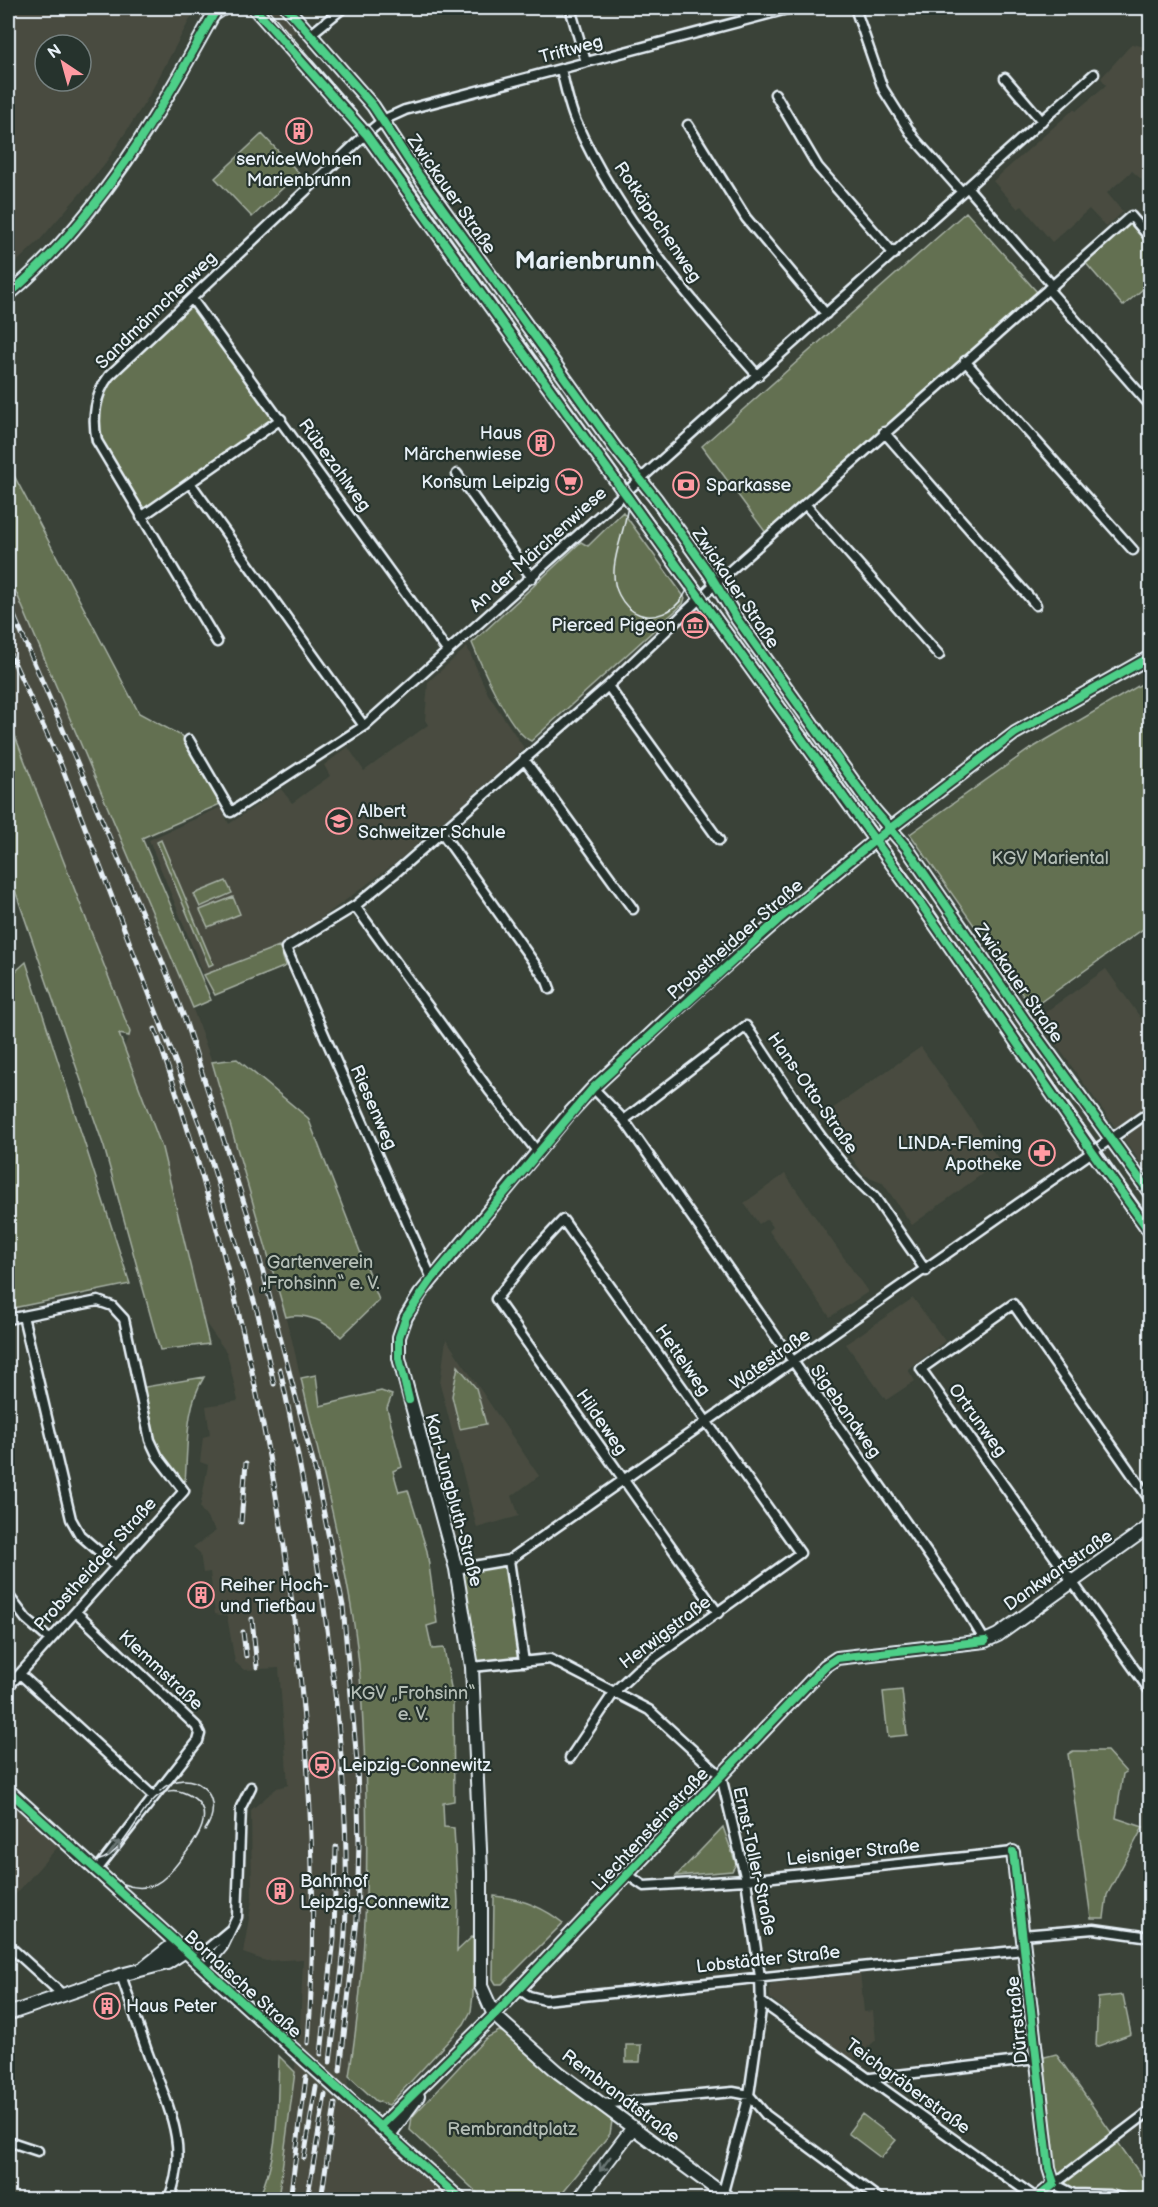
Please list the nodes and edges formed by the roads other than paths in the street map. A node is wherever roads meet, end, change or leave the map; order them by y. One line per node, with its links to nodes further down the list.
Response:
1 (217, 8): 24 (main road)
2 (254, 8): 19 (main road, Zwickauer Straße)
3 (287, 8): 10 (main road, Zwickauer Straße)
4 (343, 8): 10 (street)
5 (570, 8): 11 (street)
6 (742, 8): 9 (street)
7 (791, 8): 9 (street, Triftweg)
8 (855, 8): 20 (street)
9 (746, 20): 11 (street, Triftweg)
10 (311, 34): 16 (main road, Zwickauer Straße)
11 (586, 62): 12 (street, Triftweg)
12 (561, 69): 16 (street, Triftweg); 28 (street, Rotkäppchenweg)
13 (1094, 74): 17 (street, An der Märchenwiese)
14 (1005, 78): 17 (street)
15 (775, 94): 22 (street)
16 (383, 120): 19 (street, Triftweg); 33 (main road, Zwickauer Straße)
17 (1042, 121): 20 (street, An der Märchenwiese)
18 (688, 125): 26 (street)
19 (366, 134): 25 (street, Sandmännchenweg); 35 (main road, Zwickauer Straße)
20 (965, 190): 22 (street, An der Märchenwiese); 23 (street)
21 (1150, 238): 23 (street)
22 (894, 254): 26 (street, An der Märchenwiese)
23 (1050, 287): 27 (street); 29 (street)
24 (8, 295)
25 (192, 299): 30 (street, Rübezahlweg); 37 (street, Sandmännchenweg)
26 (826, 314): 28 (street, An der Märchenwiese)
27 (965, 361): 31 (street); 38 (street)
28 (758, 376): 33 (street, An der Märchenwiese)
29 (1150, 405)
30 (281, 419): 34 (street); 44 (street, Rübezahlweg)
31 (884, 432): 36 (street); 42 (street)
32 (457, 474): 39 (street)
33 (642, 479): 35 (street, An der Märchenwiese); 40 (main road, Zwickauer Straße)
34 (191, 484): 37 (street); 48 (street)
35 (624, 495): 39 (street, An der Märchenwiese); 41 (main road, Zwickauer Straße)
36 (805, 504): 40 (street); 45 (street)
37 (141, 517): 43 (street, Sandmännchenweg)
38 (1133, 550)
39 (532, 578): 44 (street, An der Märchenwiese)
40 (715, 584): 41 (street); 51 (main road, Zwickauer Straße)
41 (700, 597): 47 (street); 54 (main road, Zwickauer Straße)
42 (1036, 605)
43 (217, 642)
44 (448, 652): 48 (street, An der Märchenwiese)
45 (939, 655)
46 (1150, 657): 51 (main road, Probstheidaer Straße)
47 (608, 686): 50 (street); 53 (street)
48 (364, 726): 49 (street, An der Märchenwiese)
49 (189, 740)
50 (524, 759): 52 (street); 56 (street)
51 (891, 828): 54 (main road, Probstheidaer Straße); 61 (main road, Zwickauer Straße)
52 (442, 833): 55 (street); 57 (street)
53 (720, 840)
54 (875, 840): 58 (main road, Probstheidaer Straße); 63 (main road, Zwickauer Straße)
55 (355, 906): 62 (street); 68 (street, Riesenweg)
56 (633, 909)
57 (550, 989)
58 (593, 1088): 60 (street, Sigebandweg); 62 (main road, Probstheidaer Straße)
59 (1147, 1114): 61 (street, Watestraße)
60 (624, 1120): 67 (street, Hans-Otto-Straße); 72 (street, Sigebandweg)
61 (1112, 1139): 63 (street, Watestraße); 64 (main road, Zwickauer Straße)
62 (537, 1151): 68 (main road, Probstheidaer Straße)
63 (1093, 1153): 65 (main road, Zwickauer Straße); 67 (street, Watestraße)
64 (1150, 1193)
65 (1150, 1232)
66 (534, 1251): 73 (street, Hettelweg); 74 (street, Hildeweg)
67 (926, 1271): 72 (street, Watestraße)
68 (432, 1279): 70 (main road, Probstheidaer Straße)
69 (23, 1316): 71 (street); 79 (street); 79 (street, Probstheidaer Straße)
70 (406, 1317): 80 (main road, Karl-Jungbluth-Straße)
71 (8, 1319)
72 (792, 1363): 73 (street, Watestraße); 86 (street, Sigebandweg)
73 (707, 1423): 74 (street, Watestraße); 77 (street, Hettelweg)
74 (623, 1482): 78 (street, Watestraße); 84 (street, Hildeweg)
75 (1150, 1500): 81 (street, Ortrunweg)
76 (1150, 1526): 81 (main road, Dankwartstraße)
77 (800, 1553): 84 (street, Herwigstraße)
78 (509, 1560): 80 (street, Watestraße); 87 (street)
79 (116, 1566): 83 (street, Probstheidaer Straße)
80 (456, 1569): 88 (main road, Karl-Jungbluth-Straße)
81 (1073, 1581): 86 (main road, Dankwartstraße); 92 (street)
82 (8, 1594): 85 (street)
83 (76, 1612): 85 (street, Probstheidaer Straße); 97 (street, Klemmstraße)
84 (718, 1613): 91 (street, Herwigstraße)
85 (50, 1640): 89 (street, Probstheidaer Straße)
86 (985, 1641): 94 (main road, Liechtensteinstraße)
87 (524, 1662): 88 (street); 91 (street)
88 (472, 1667): 115 (main road, Karl-Jungbluth-Straße)
89 (20, 1674): 90 (street, Probstheidaer Straße); 97 (street)
90 (8, 1687)
91 (615, 1691): 93 (street, Herwigstraße); 94 (street)
92 (1150, 1691)
93 (570, 1758)
94 (721, 1776): 100 (main road, Liechtensteinstraße); 101 (street, Ernst-Toller-Straße)
95 (251, 1787): 102 (street, Bornaische Straße)
96 (8, 1790): 99 (main road, Bornaische Straße)
97 (154, 1797): 99 (street, Klemmstraße, one-way to 97)
98 (1013, 1852): 101 (street, Leisniger Straße); 103 (main road, Dürrstraße)
99 (96, 1871): 107 (main road, Bornaische Straße)
100 (628, 1875): 101 (street, Leisniger Straße); 111 (main road, Liechtensteinstraße)
101 (746, 1880): 110 (street, Ernst-Toller-Straße)
102 (233, 1929): 107 (street, Bornaische Straße); 108 (street, Bornaische Straße)
103 (1023, 1935): 104 (street); 106 (main road, Dürrstraße)
104 (1150, 1937)
105 (8, 1945): 112 (street)
106 (1024, 1950): 110 (street, Lobstädter Straße); 116 (main road, Dürrstraße)
107 (184, 1952): 108 (main road, Bornaische Straße); 109 (main road)
108 (204, 1969): 122 (main road, Bornaische Straße, bridge)
109 (121, 1975): 112 (main road); 127 (street)
110 (760, 1977): 111 (street, Lobstädter Straße); 113 (street, Ernst-Toller-Straße)
111 (519, 1989): 115 (main road, Liechtensteinstraße)
112 (63, 1995): 114 (main road)
113 (760, 2001): 117 (street, Teichgräberstraße); 118 (street, Ernst-Toller-Straße)
114 (8, 2014)
115 (494, 2015): 119 (main road, Rembrandtstraße); 122 (main road, Liechtensteinstraße)
116 (1037, 2059): 117 (street); 125 (main road, Dürrstraße)
117 (871, 2078): 131 (street, Teichgräberstraße)
118 (749, 2095): 119 (street); 126 (street, Ernst-Toller-Straße); 130 (street)
119 (601, 2104): 121 (main road, Rembrandtstraße)
120 (1150, 2111): 125 (street)
121 (632, 2129): 126 (main road, Rembrandtstraße); 129 (main road, one-way to 129)
122 (385, 2131): 128 (main road, Bornaische Straße)
123 (8, 2140): 124 (street)
124 (38, 2151)
125 (1054, 2184): 131 (main road); 132 (street)
126 (725, 2198)
127 (168, 2199)
128 (460, 2199)
129 (578, 2199)
130 (881, 2199)
131 (1036, 2199)
132 (1129, 2199)

